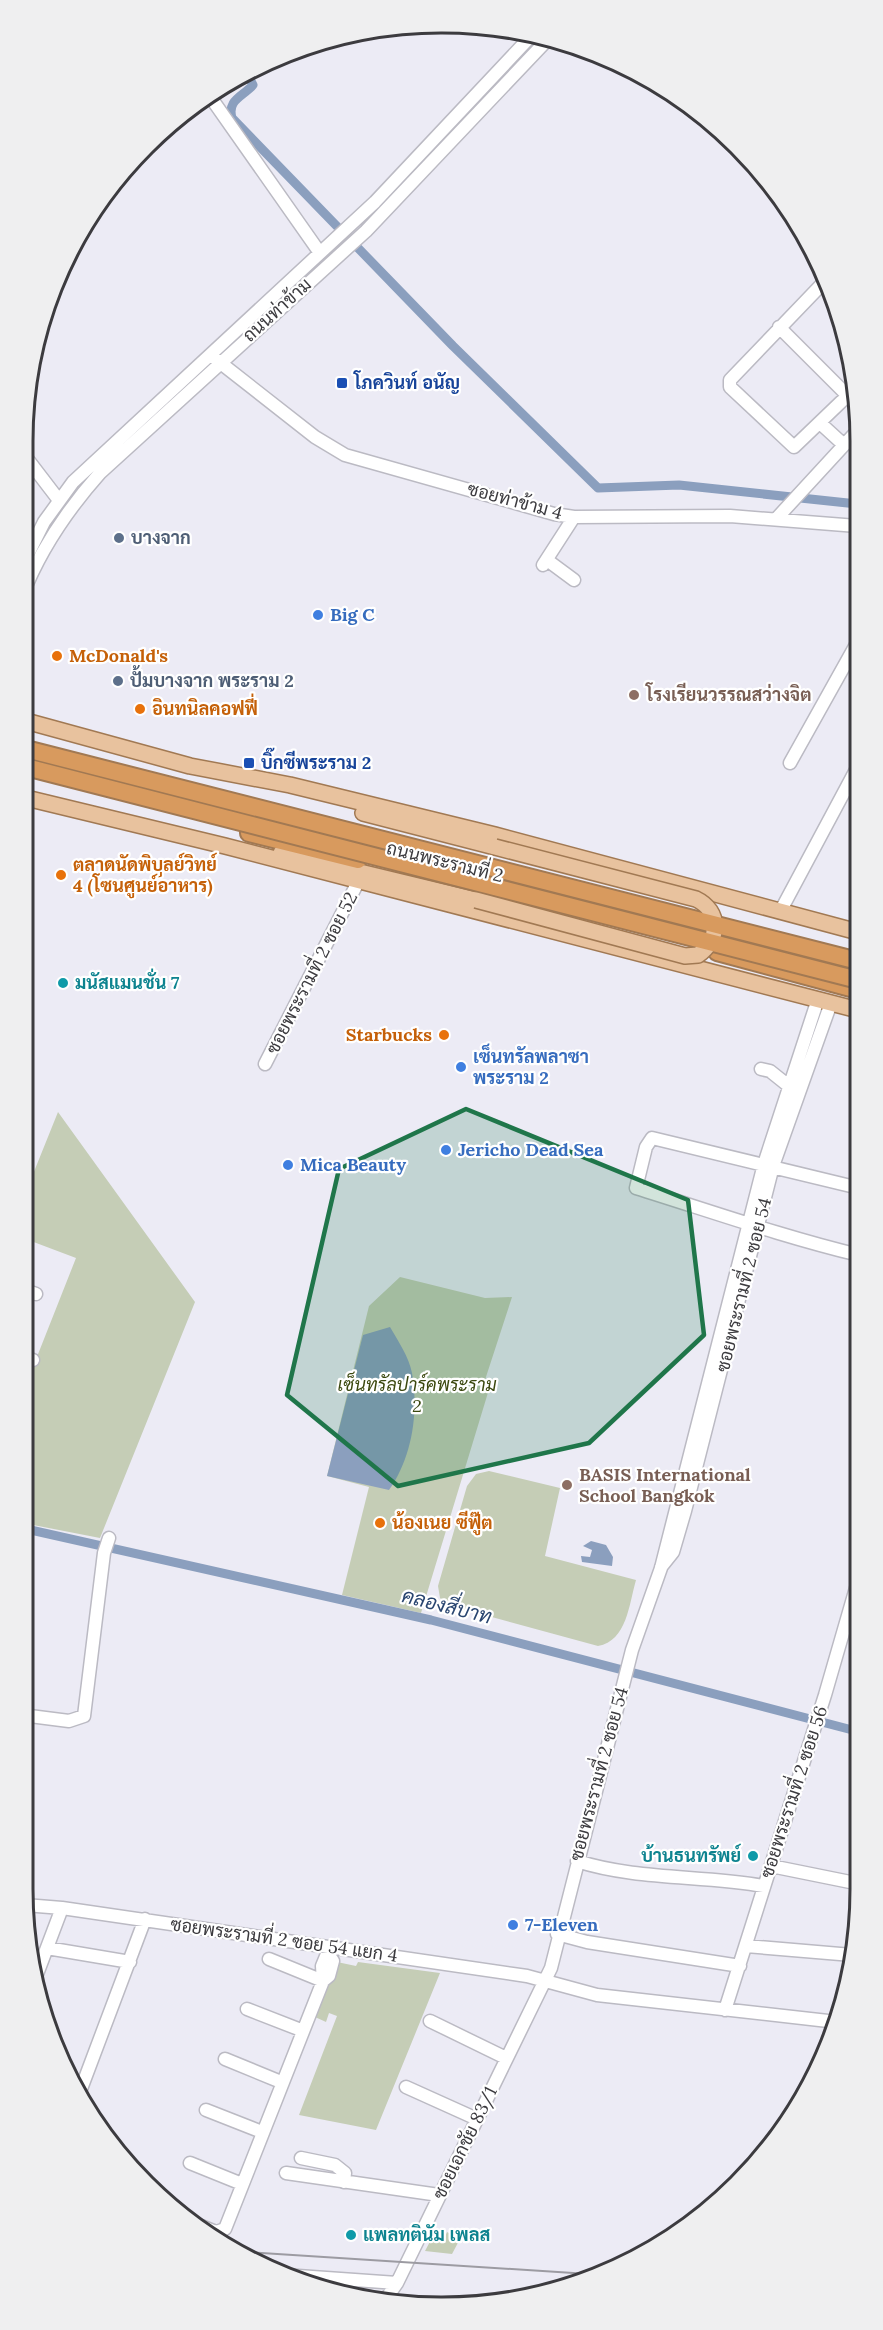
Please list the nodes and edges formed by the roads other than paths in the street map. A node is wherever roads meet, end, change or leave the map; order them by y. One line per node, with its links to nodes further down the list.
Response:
1 (525, 42): 4 (street, ถนนท่าข้าม)
2 (542, 46): 7 (street, ถนนท่าข้าม)
3 (214, 102): 4 (street)
4 (321, 253): 7 (street, ถนนท่าข้าม)
5 (820, 286): 6 (street)
6 (779, 327): 8 (street); 8 (street)
7 (215, 358): 12 (street, ถนนท่าข้าม); 13 (street, ซอยท่าข้าม 4); 17 (street, ถนนท่าข้าม)
8 (820, 423): 10 (street)
9 (850, 439): 10 (street)
10 (844, 445): 14 (street)
11 (33, 467): 12 (street)
12 (58, 499): 16 (street, ถนนท่าข้าม)
13 (574, 517): 14 (street, ซอยท่าข้าม 4); 18 (street)
14 (777, 518): 15 (street, ซอยท่าข้าม 4)
15 (850, 525)
16 (33, 546)
17 (33, 574)
18 (574, 580)
19 (850, 657): 23 (street)
20 (33, 723): 25 (main road)
21 (33, 749): 33 (highway, ถนนพระรามที่ 2)
22 (33, 749): 34 (highway, bridge)
23 (790, 764)
24 (33, 769): 35 (highway, bridge)
25 (219, 772): 29 (main road, bridge); 31 (main road)
26 (33, 777): 36 (highway, ถนนพระรามที่ 2)
27 (850, 781): 31 (street)
28 (33, 800): 29 (main road)
29 (225, 846): 30 (main road)
30 (358, 882): 37 (main road); 39 (street, ซอยพระรามที่ 2 ซอย 52)
31 (781, 910): 32 (main road)
32 (850, 930)
33 (850, 954)
34 (850, 959)
35 (850, 978)
36 (850, 988)
37 (825, 1001): 38 (main road); 41 (street, ซอยพระรามที่ 2 ซอย 54); 42 (street, ซอยพระรามที่ 2 ซอย 54)
38 (850, 1008)
39 (265, 1064)
40 (761, 1069): 41 (street)
41 (790, 1087): 42 (street, ซอยพระรามที่ 2 ซอย 54)
42 (769, 1165): 43 (street); 44 (street, ซอยพระรามที่ 2 ซอย 54); 44 (street)
43 (850, 1186)
44 (754, 1224): 45 (street); 51 (street, ซอยพระรามที่ 2 ซอย 54)
45 (850, 1253)
46 (33, 1293): 47 (street)
47 (36, 1294)
48 (109, 1538): 50 (street)
49 (850, 1609): 52 (street, ซอยพระรามที่ 2 ซอย 56)
50 (33, 1716)
51 (577, 1861): 54 (street); 58 (street, ซอยพระรามที่ 2 ซอย 54)
52 (771, 1866): 53 (street); 54 (street, ซอยพระรามที่ 2 ซอย 56)
53 (850, 1882)
54 (764, 1886): 59 (street, ซอยพระรามที่ 2 ซอย 56)
55 (34, 1906): 56 (street, ซอยพระรามที่ 2 ซอย 54 แยก 4)
56 (62, 1908): 57 (street, ซอยพระรามที่ 2 ซอย 54 แยก 4); 60 (street)
57 (145, 1919): 61 (street, ซอยพระรามที่ 2 ซอย 54 แยก 4); 64 (street)
58 (557, 1934): 66 (street); 68 (street, ซอยพระรามที่ 2 ซอย 54)
59 (746, 1946): 62 (street); 66 (street, ซอยพระรามที่ 2 ซอย 56)
60 (46, 1948): 64 (street); 65 (street)
61 (329, 1951): 67 (street); 68 (street, ซอยพระรามที่ 2 ซอย 54 แยก 4)
62 (845, 1954)
63 (269, 1959): 67 (street)
64 (130, 1962): 77 (street)
65 (40, 1964)
66 (740, 1966): 70 (street, ซอยพระรามที่ 2 ซอย 56)
67 (323, 1981): 73 (street)
68 (542, 1981): 70 (street, ซอยพระรามที่ 2 ซอย 54 แยก 4); 74 (street, ซอยเอกชัย 83/1)
69 (247, 2009): 73 (street)
70 (725, 2010): 72 (street, ซอยพระรามที่ 2 ซอย 54 แยก 4)
71 (430, 2020): 74 (street)
72 (828, 2021)
73 (301, 2030): 76 (street)
74 (506, 2058): 80 (street, ซอยเอกชัย 83/1)
75 (225, 2059): 76 (street)
76 (281, 2082): 81 (street)
77 (83, 2084)
78 (406, 2087): 80 (street)
79 (206, 2110): 81 (street)
80 (477, 2119): 87 (street, ซอยเอกชัย 83/1)
81 (262, 2132): 86 (street)
82 (301, 2158): 85 (street)
83 (190, 2163): 86 (street)
84 (286, 2173): 85 (street)
85 (344, 2182): 87 (street)
86 (242, 2184): 88 (street)
87 (439, 2195): 90 (street, ซอยเอกชัย 83/1)
88 (219, 2231)
89 (318, 2277): 90 (street)
90 (396, 2283): 91 (street, ซอยเอกชัย 83/1)
91 (389, 2294)

